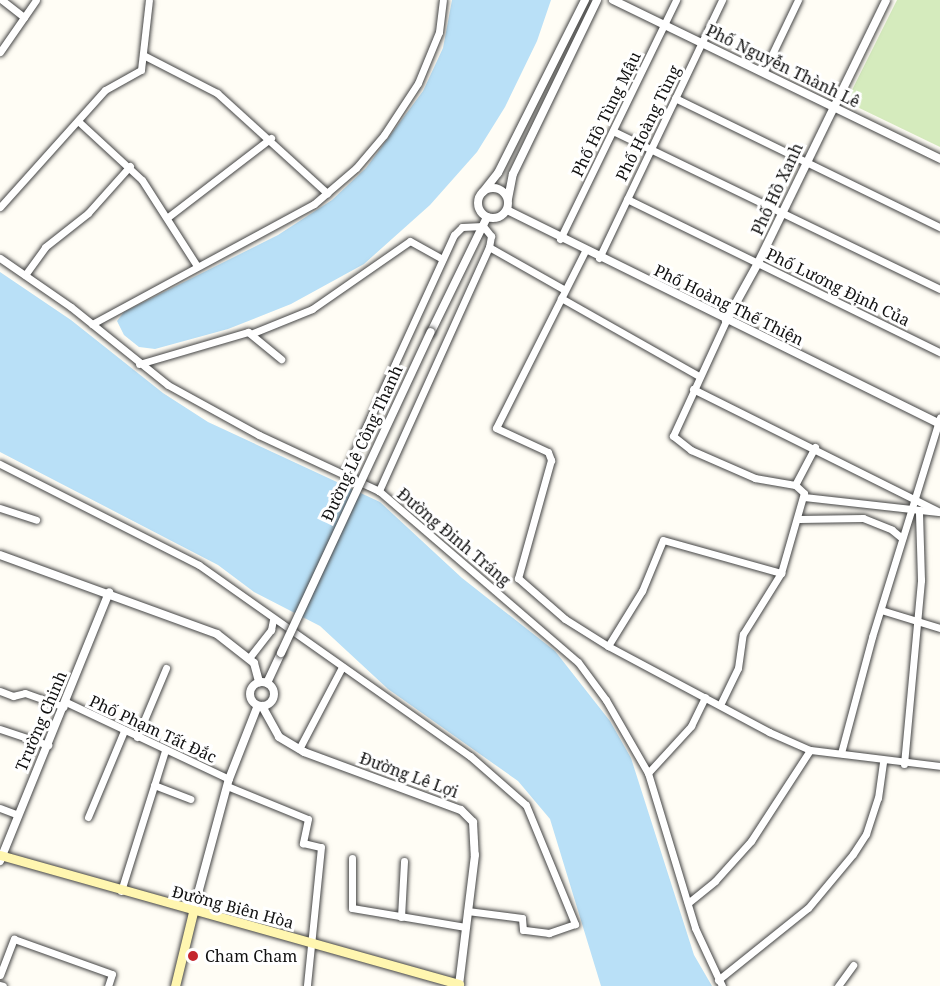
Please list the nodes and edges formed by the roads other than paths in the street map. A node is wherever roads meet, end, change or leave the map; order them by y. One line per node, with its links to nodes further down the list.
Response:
1 (2, 0): 12 (street)
2 (36, 0): 12 (street)
3 (149, 0): 16 (street)
4 (442, 0): 28 (street)
5 (585, 0): 27 (street)
6 (597, 0): 29 (street)
7 (613, 0): 13 (street, Phố Nguyễn Thành Lê)
8 (676, 0): 13 (street, Phố Hồ Tùng Mậu)
9 (722, 0): 14 (street, Phố Hoàng Tùng)
10 (798, 0): 17 (street)
11 (886, 0): 19 (street, Phố Hồ Xanh)
12 (24, 16): 15 (street)
13 (664, 24): 14 (street, Phố Nguyễn Thành Lê); 21 (street, Phố Hồ Tùng Mậu)
14 (702, 43): 17 (street, Phố Nguyễn Thành Lê); 18 (street, Phố Hoàng Tùng)
15 (0, 52)
16 (145, 56): 20 (street); 22 (street)
17 (764, 71): 19 (street, Phố Nguyễn Thành Lê)
18 (675, 98): 23 (street, Phố Hoàng Tùng); 25 (street)
19 (832, 108): 24 (street, Phố Nguyễn Thành Lê); 25 (street, Phố Hồ Xanh)
20 (78, 121): 26 (street); 31 (street)
21 (613, 131): 23 (street); 38 (street, Phố Hồ Tùng Mậu)
22 (271, 138): 28 (street); 34 (street)
23 (651, 148): 30 (street, Phố Hoàng Tùng); 33 (street)
24 (940, 159)
25 (806, 163): 33 (street, Phố Hồ Xanh); 37 (street)
26 (129, 166): 34 (street); 46 (street)
27 (483, 192): 29 (street); 35 (street)
28 (327, 193): 45 (street)
29 (508, 199): 32 (street)
30 (627, 199): 42 (street, Phố Hoàng Tùng); 44 (street, Phố Lương Định Của)
31 (0, 207)
32 (507, 210): 35 (street); 38 (street, Phố Hoàng Thế Thiện)
33 (782, 213): 44 (street, Phố Hồ Xanh); 47 (street)
34 (168, 217): 45 (street)
35 (487, 217): 36 (street, Đường Lê Công Thanh)
36 (483, 226): 39 (street); 43 (street); 83 (street, Đường Lê Công Thanh, bridge)
37 (940, 227)
38 (560, 239): 40 (street, Phố Hoàng Thế Thiện)
39 (489, 248): 48 (street); 63 (street)
40 (585, 251): 42 (street, Phố Hoàng Thế Thiện); 48 (street)
41 (0, 258): 46 (street, Đường Đinh Tráng)
42 (599, 258): 50 (street, Phố Hoàng Thế Thiện)
43 (442, 259): 52 (street); 61 (street)
44 (758, 263): 50 (street, Phố Hồ Xanh); 53 (street, Phố Lương Định Của)
45 (197, 266): 51 (street)
46 (25, 275): 51 (street, Đường Đinh Tráng)
47 (940, 289)
48 (565, 290): 49 (street)
49 (561, 298): 56 (street); 79 (street)
50 (726, 321): 56 (street, Phố Hồ Xanh); 58 (street, Phố Hoàng Thế Thiện)
51 (92, 324): 55 (street, Đường Đinh Tráng)
52 (253, 333): 54 (street); 55 (street)
53 (940, 352)
54 (281, 359)
55 (139, 364): 61 (street, Đường Đinh Tráng)
56 (699, 376): 57 (street, Phố Hồ Xanh)
57 (693, 389): 59 (street); 62 (street, Phố Hồ Xanh)
58 (939, 421): 65 (street)
59 (815, 447): 62 (street); 65 (street)
60 (0, 464): 76 (street)
61 (344, 475): 63 (street, Đường Đinh Tráng)
62 (795, 485): 64 (street)
63 (379, 491): 100 (street, Đường Đinh Tráng)
64 (804, 497): 67 (street); 69 (street)
65 (916, 497): 67 (street); 68 (street)
66 (0, 508): 70 (street)
67 (915, 510): 68 (street); 71 (street); 77 (street)
68 (940, 512)
69 (799, 519): 71 (street); 73 (street)
70 (36, 520)
71 (902, 538): 75 (street)
72 (0, 555): 74 (street)
73 (781, 573): 79 (street); 87 (street)
74 (109, 592): 80 (street); 86 (street, Trường Chinh)
75 (881, 610): 77 (street); 96 (street)
76 (273, 620): 80 (street); 81 (street)
77 (915, 620): 78 (street); 98 (street)
78 (940, 628)
79 (608, 646): 85 (street)
80 (249, 658): 83 (street)
81 (342, 667): 93 (street); 112 (street)
82 (166, 668): 91 (street)
83 (263, 682): 88 (street); 88 (street)
84 (0, 691): 86 (street, Phố Phạm Tất Đắc)
85 (705, 697): 87 (street); 100 (street)
86 (65, 705): 90 (street, Phố Phạm Tất Đắc); 92 (street, Trường Chinh)
87 (720, 705): 94 (street)
88 (260, 706): 93 (street, Đường Lê Lợi); 101 (street)
89 (0, 729): 92 (street)
90 (124, 731): 91 (street, Phố Phạm Tất Đắc); 106 (street)
91 (137, 737): 95 (street, Phố Phạm Tất Đắc)
92 (48, 745): 105 (street, Trường Chinh)
93 (298, 748): 112 (street, Đường Lê Lợi)
94 (810, 750): 96 (street); 111 (street)
95 (165, 751): 101 (street, Phố Phạm Tất Đắc); 102 (street)
96 (841, 753): 97 (street)
97 (883, 761): 98 (street); 119 (street)
98 (904, 764): 99 (street)
99 (940, 766)
100 (648, 773): 111 (street, Đường Đinh Tráng)
101 (228, 783): 113 (street); 116 (street, Phố Phạm Tất Đắc)
102 (154, 785): 103 (street); 110 (street)
103 (190, 799)
104 (0, 808): 105 (street)
105 (18, 815): 107 (street, Trường Chinh)
106 (88, 817)
107 (1, 857): 110 (main road, Đường Biên Hòa)
108 (352, 858): 114 (street)
109 (404, 861): 114 (street)
110 (121, 891): 113 (main road, Đường Biên Hòa)
111 (688, 903): 119 (street, Đường Đinh Tráng)
112 (466, 911): 115 (street, Đường Lê Lợi)
113 (193, 912): 116 (main road, Đường Biên Hòa); 122 (main road)
114 (401, 916): 115 (street)
115 (465, 927): 120 (street, Đường Lê Lợi)
116 (311, 944): 120 (main road, Đường Biên Hòa); 123 (street)
117 (853, 965): 124 (street)
118 (0, 975): 121 (street)
119 (720, 983)
120 (462, 985)
121 (108, 986)
122 (175, 986)
123 (307, 986)
124 (838, 986)

